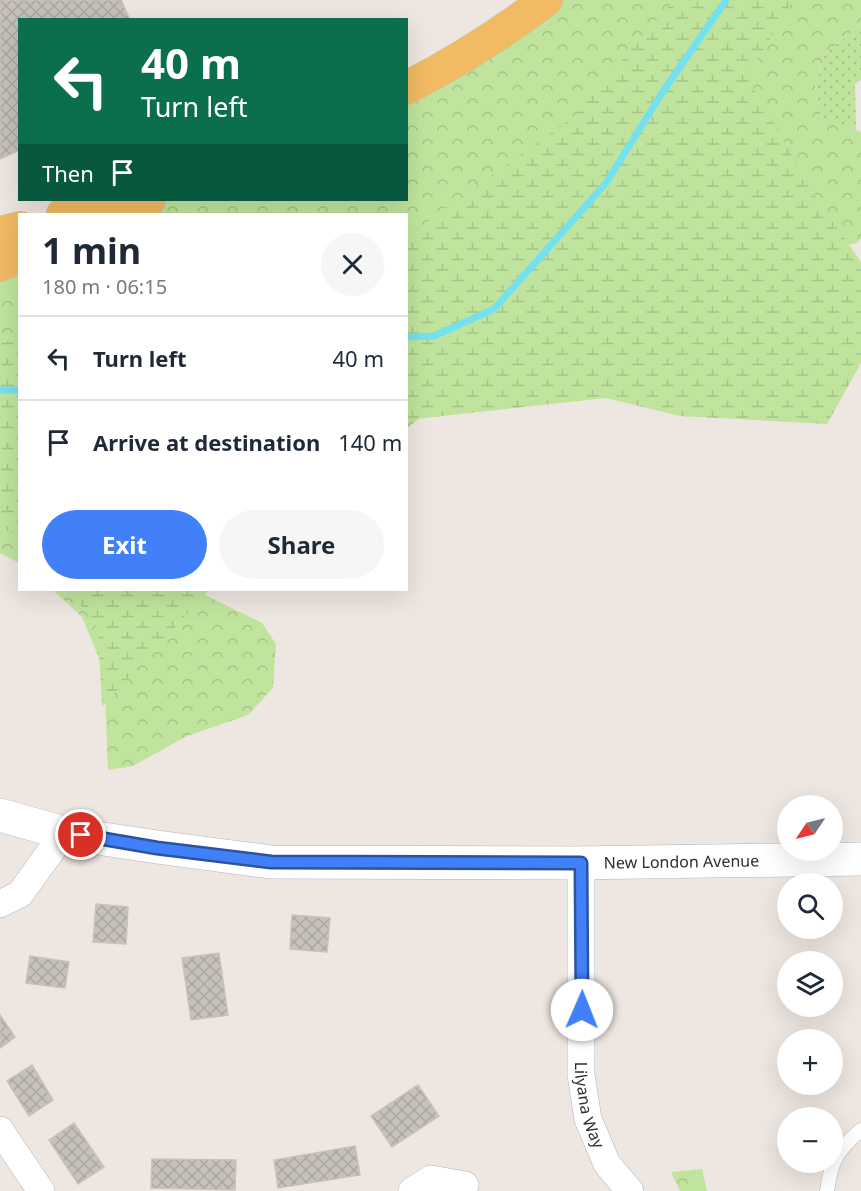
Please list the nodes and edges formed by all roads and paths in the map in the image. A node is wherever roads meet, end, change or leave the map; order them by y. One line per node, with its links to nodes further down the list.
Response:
1 (546, 0): 2 (main road)
2 (408, 87)
3 (108, 201): 5 (main road)
4 (146, 201): 6 (main road)
5 (66, 213)
6 (115, 213)
7 (18, 228): 8 (main road)
8 (0, 233)
9 (18, 251): 10 (main road)
10 (0, 257)
11 (18, 257): 12 (main road)
12 (0, 265)
13 (0, 815): 14 (main road, New London Avenue)
14 (64, 833): 16 (main road, New London Avenue); 17 (street)
15 (861, 859): 16 (main road, New London Avenue)
16 (581, 863): 23 (street, Lilyana Way)
17 (0, 904)
18 (0, 1130): 21 (street)
19 (861, 1131): 24 (lane)
20 (465, 1185): 22 (street)
21 (41, 1191)
22 (412, 1191)
23 (630, 1191)
24 (827, 1191)

